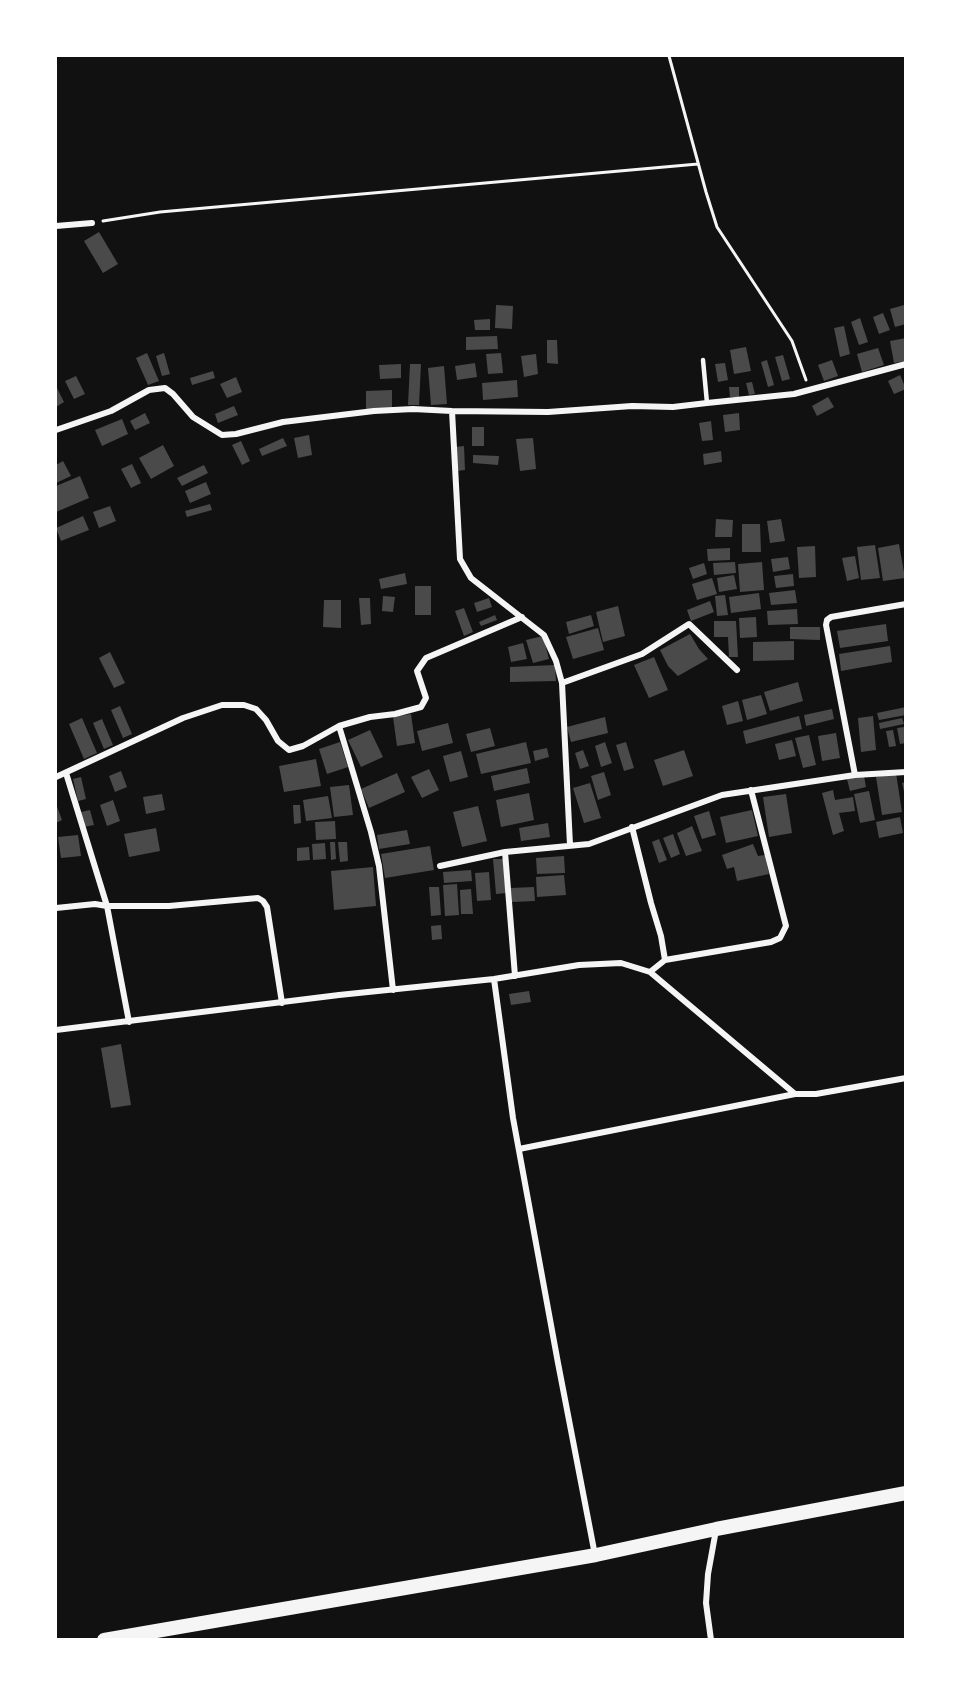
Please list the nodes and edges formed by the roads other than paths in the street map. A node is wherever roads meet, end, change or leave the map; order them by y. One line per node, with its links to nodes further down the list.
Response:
1 (92, 223): 2 (street)
2 (56, 226)
3 (703, 360): 5 (lane)
4 (906, 364): 5 (street)
5 (707, 403): 6 (street)
6 (452, 411): 7 (street); 9 (street)
7 (56, 430)
8 (906, 604): 15 (street)
9 (522, 617): 11 (street); 12 (street)
10 (737, 670): 11 (street)
11 (562, 682): 19 (street)
12 (339, 726): 14 (street); 28 (street)
13 (906, 772): 15 (street)
14 (66, 773): 16 (street); 22 (street)
15 (855, 775): 17 (street)
16 (56, 777)
17 (751, 790): 18 (street); 24 (street)
18 (632, 827): 19 (street); 24 (street)
19 (570, 845): 20 (street)
20 (505, 852): 21 (street); 26 (street)
21 (440, 866)
22 (106, 906): 23 (street); 29 (street); 30 (street)
23 (56, 908)
24 (665, 960): 25 (street)
25 (650, 972): 26 (street); 33 (street)
26 (515, 976): 27 (street)
27 (494, 979): 28 (street); 34 (street)
28 (393, 990): 29 (street)
29 (282, 1003): 30 (street)
30 (129, 1022): 31 (street)
31 (56, 1030)
32 (906, 1078): 33 (street)
33 (795, 1094): 34 (street)
34 (519, 1149): 37 (street)
35 (906, 1493): 36 (main road)
36 (716, 1529): 37 (main road); 39 (street)
37 (596, 1555): 38 (main road)
38 (104, 1640)
39 (711, 1640)

